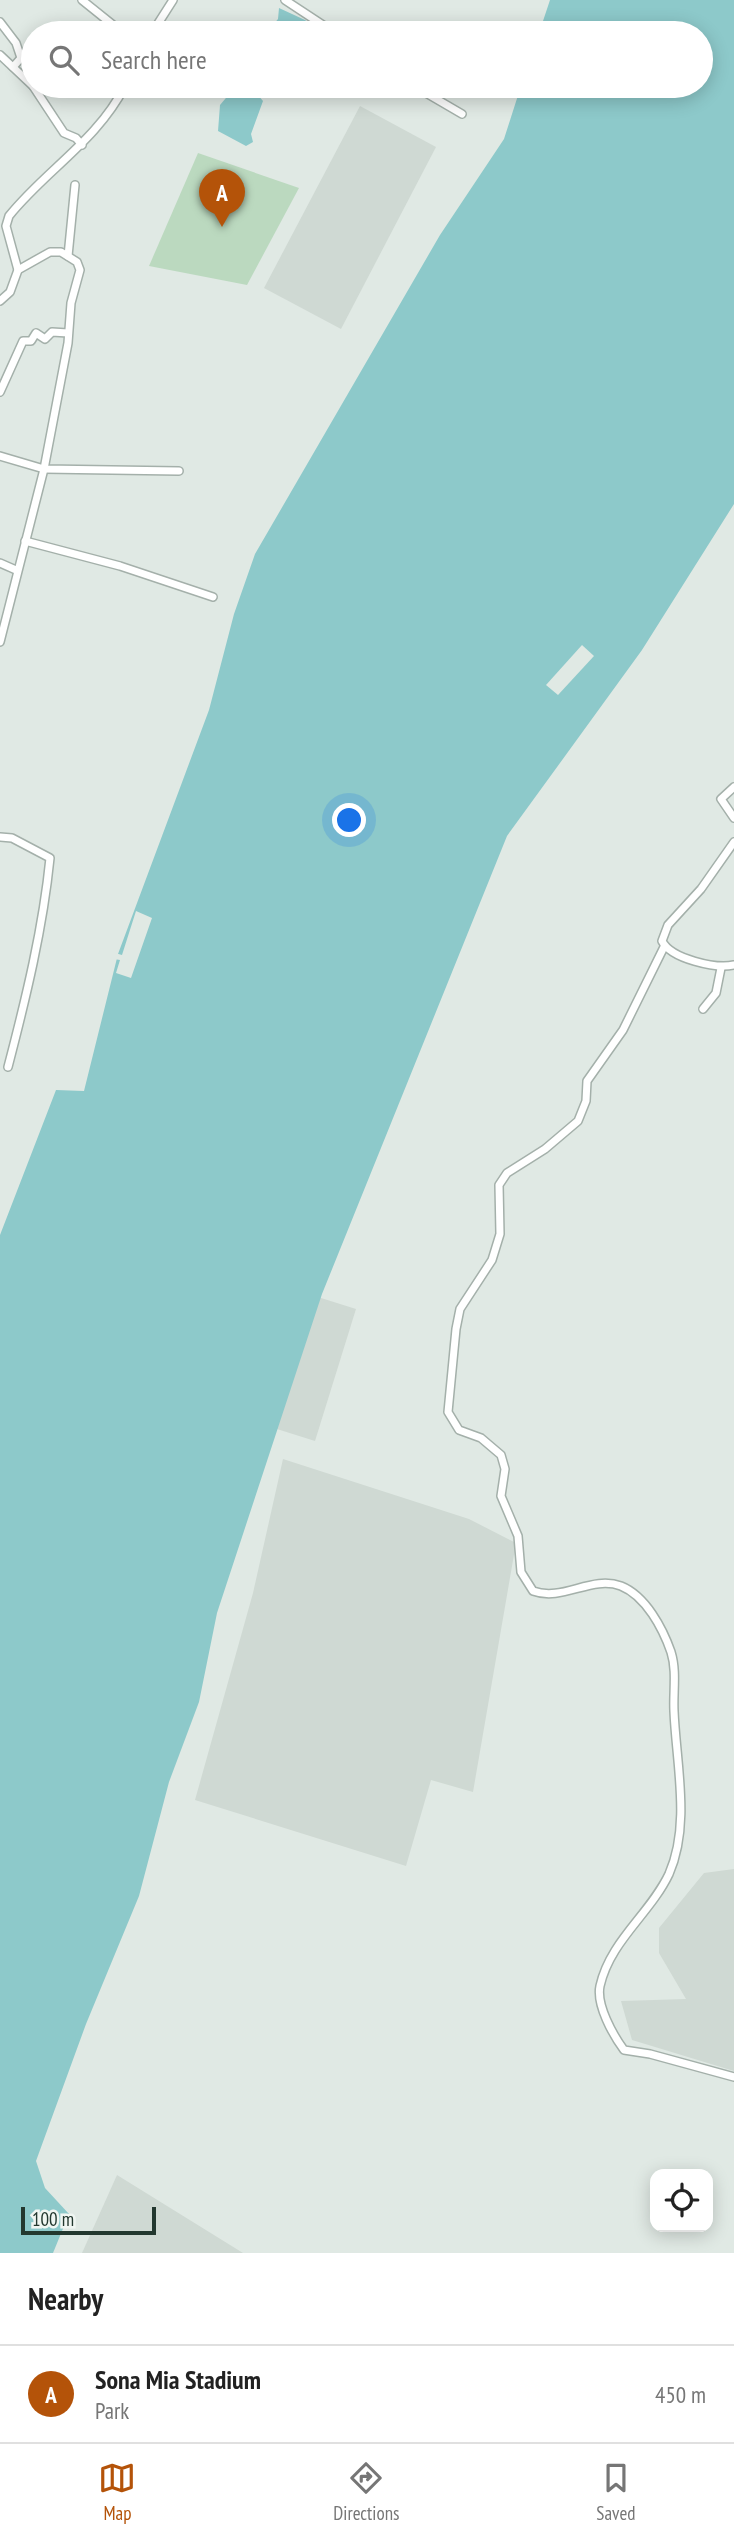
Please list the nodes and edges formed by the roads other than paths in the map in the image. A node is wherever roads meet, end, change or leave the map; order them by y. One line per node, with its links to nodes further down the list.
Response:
1 (82, 0): 4 (street)
2 (173, 0): 5 (street)
3 (285, 0): 6 (street)
4 (108, 21)
5 (160, 21)
6 (317, 21)
7 (0, 22): 9 (street)
8 (0, 55): 9 (street)
9 (13, 66): 10 (street)
10 (21, 74)
11 (41, 98): 15 (street)
12 (119, 98): 15 (street)
13 (435, 98): 14 (street)
14 (462, 114)
15 (82, 145): 18 (street)
16 (75, 185): 17 (street)
17 (68, 256): 18 (street); 20 (street)
18 (18, 271): 19 (street)
19 (0, 301)
20 (68, 333): 21 (street); 23 (street)
21 (0, 392)
22 (0, 456): 23 (street)
23 (44, 469): 24 (street); 25 (street)
24 (180, 471)
25 (25, 541): 27 (street); 28 (street)
26 (0, 563): 27 (street)
27 (16, 570): 29 (street)
28 (213, 597)
29 (0, 642)
30 (734, 787): 31 (street)
31 (734, 818)
32 (0, 837): 38 (street)
33 (734, 842): 34 (street)
34 (664, 947): 36 (street); 39 (street)
35 (734, 965): 36 (street)
36 (721, 968): 37 (street)
37 (703, 1009)
38 (8, 1067)
39 (734, 2077)

